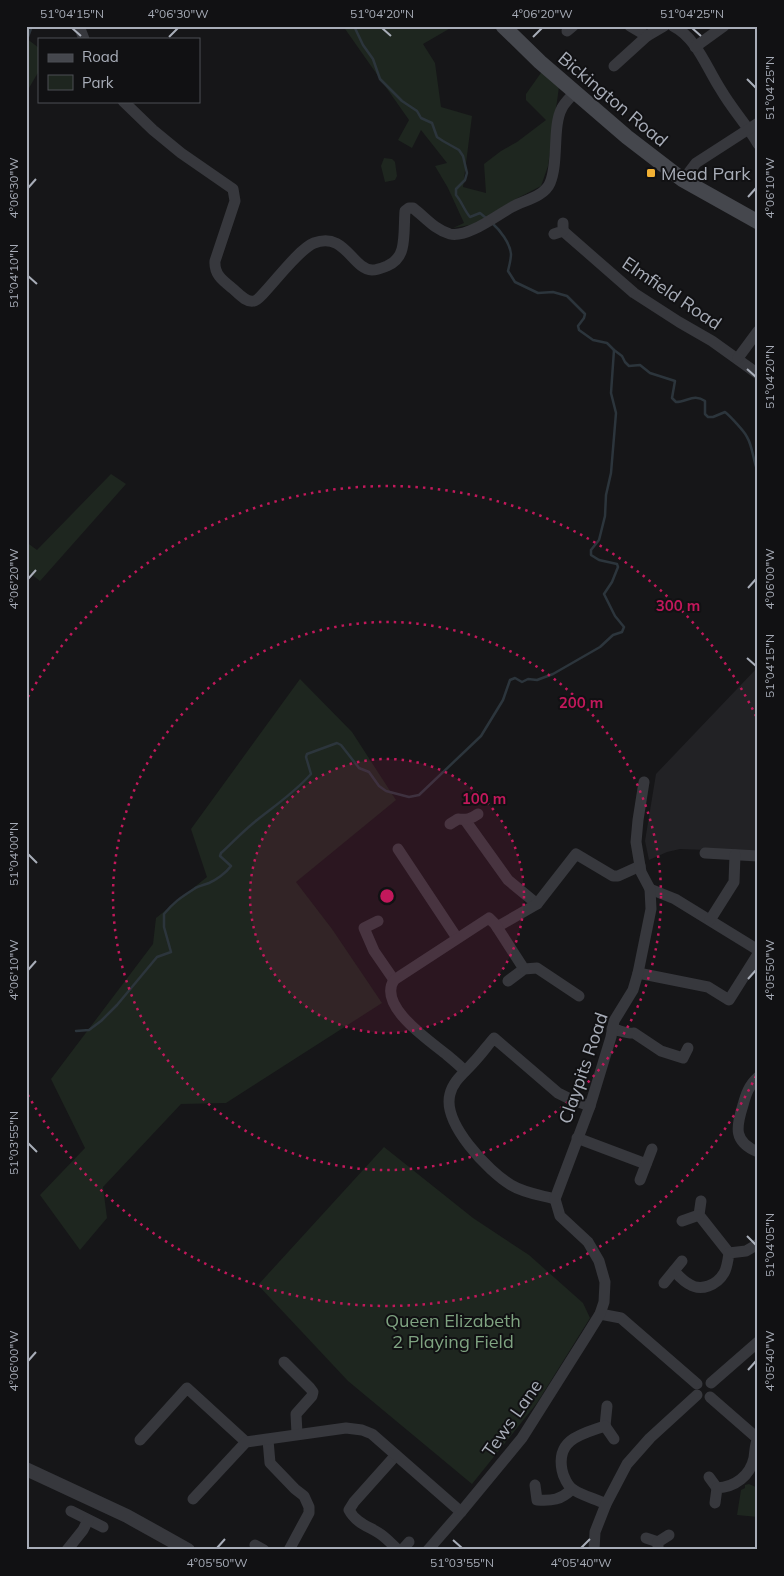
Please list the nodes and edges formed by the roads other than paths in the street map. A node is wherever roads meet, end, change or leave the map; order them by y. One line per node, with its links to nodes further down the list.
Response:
1 (79, 26): 8 (street)
2 (503, 26): 11 (main road, Bickington Road)
3 (630, 26): 7 (street)
4 (664, 26): 7 (street)
5 (673, 26): 9 (street)
6 (724, 26): 9 (street)
7 (647, 36): 10 (street)
8 (84, 38)
9 (696, 47): 13 (street)
10 (614, 66)
11 (574, 93): 12 (street); 15 (main road, Bickington Road)
12 (124, 102)
13 (753, 125): 14 (street); 15 (street)
14 (758, 144)
15 (683, 180): 16 (main road, Bickington Road)
16 (758, 222)
17 (560, 229): 19 (street, Elmfield Road)
18 (758, 331): 19 (street)
19 (738, 358): 20 (street, Elmfield Road)
20 (758, 374)
21 (644, 782): 29 (street, Claypits Road)
22 (478, 814): 23 (street)
23 (465, 820): 24 (street); 31 (street)
24 (450, 824)
25 (398, 849): 35 (street)
26 (704, 853): 27 (street)
27 (735, 854): 28 (street); 33 (street)
28 (758, 856)
29 (640, 866): 30 (street, Claypits Road); 31 (street)
30 (650, 889): 33 (street); 39 (street, Claypits Road)
31 (537, 904): 34 (street)
32 (378, 920): 40 (street)
33 (710, 920): 36 (street)
34 (497, 927): 35 (street); 38 (street)
35 (457, 938): 40 (street)
36 (758, 950)
37 (758, 954): 39 (street)
38 (524, 969): 41 (street); 42 (street)
39 (638, 973): 43 (street, Claypits Road)
40 (394, 980): 45 (street)
41 (508, 982)
42 (580, 996)
43 (612, 1029): 44 (street); 47 (street, Claypits Road)
44 (688, 1048)
45 (464, 1071): 47 (street); 53 (street)
46 (758, 1077): 50 (street)
47 (590, 1106): 48 (street, Claypits Road)
48 (577, 1138): 51 (street); 53 (street, Claypits Road)
49 (652, 1149): 51 (street)
50 (758, 1152)
51 (646, 1164): 52 (street)
52 (640, 1180)
53 (555, 1199): 62 (street, Tews Lane)
54 (701, 1201): 55 (street)
55 (699, 1216): 56 (street); 58 (street)
56 (682, 1221)
57 (758, 1244): 58 (street)
58 (729, 1253): 60 (street)
59 (682, 1261): 60 (street)
60 (674, 1271): 61 (street)
61 (664, 1283)
62 (600, 1314): 66 (street); 88 (street, Tews Lane)
63 (758, 1342): 65 (street)
64 (284, 1362): 70 (street)
65 (711, 1383): 66 (street); 67 (street)
66 (697, 1390): 67 (street); 85 (street)
67 (710, 1397): 71 (street)
68 (607, 1406): 69 (street)
69 (605, 1426): 72 (street); 81 (street)
70 (297, 1434): 74 (street); 76 (street)
71 (757, 1438): 80 (street)
72 (614, 1439)
73 (140, 1440): 75 (street)
74 (268, 1440): 75 (street); 96 (street)
75 (246, 1442): 82 (street)
76 (396, 1454): 88 (street); 97 (street)
77 (26, 1469): 95 (street)
78 (709, 1477): 80 (street)
79 (535, 1485): 83 (street)
80 (717, 1488): 84 (street)
81 (572, 1489): 83 (street); 85 (street)
82 (194, 1499)
83 (537, 1500): 86 (street)
84 (715, 1503)
85 (606, 1504): 99 (street)
86 (530, 1510)
87 (71, 1511): 89 (street)
88 (461, 1512): 98 (street, Tews Lane)
89 (88, 1520): 90 (street); 94 (street)
90 (103, 1527)
91 (669, 1535): 93 (street)
92 (646, 1538): 93 (street)
93 (658, 1546)
94 (68, 1550)
95 (188, 1550)
96 (289, 1550)
97 (398, 1550)
98 (428, 1550)
99 (594, 1550)

